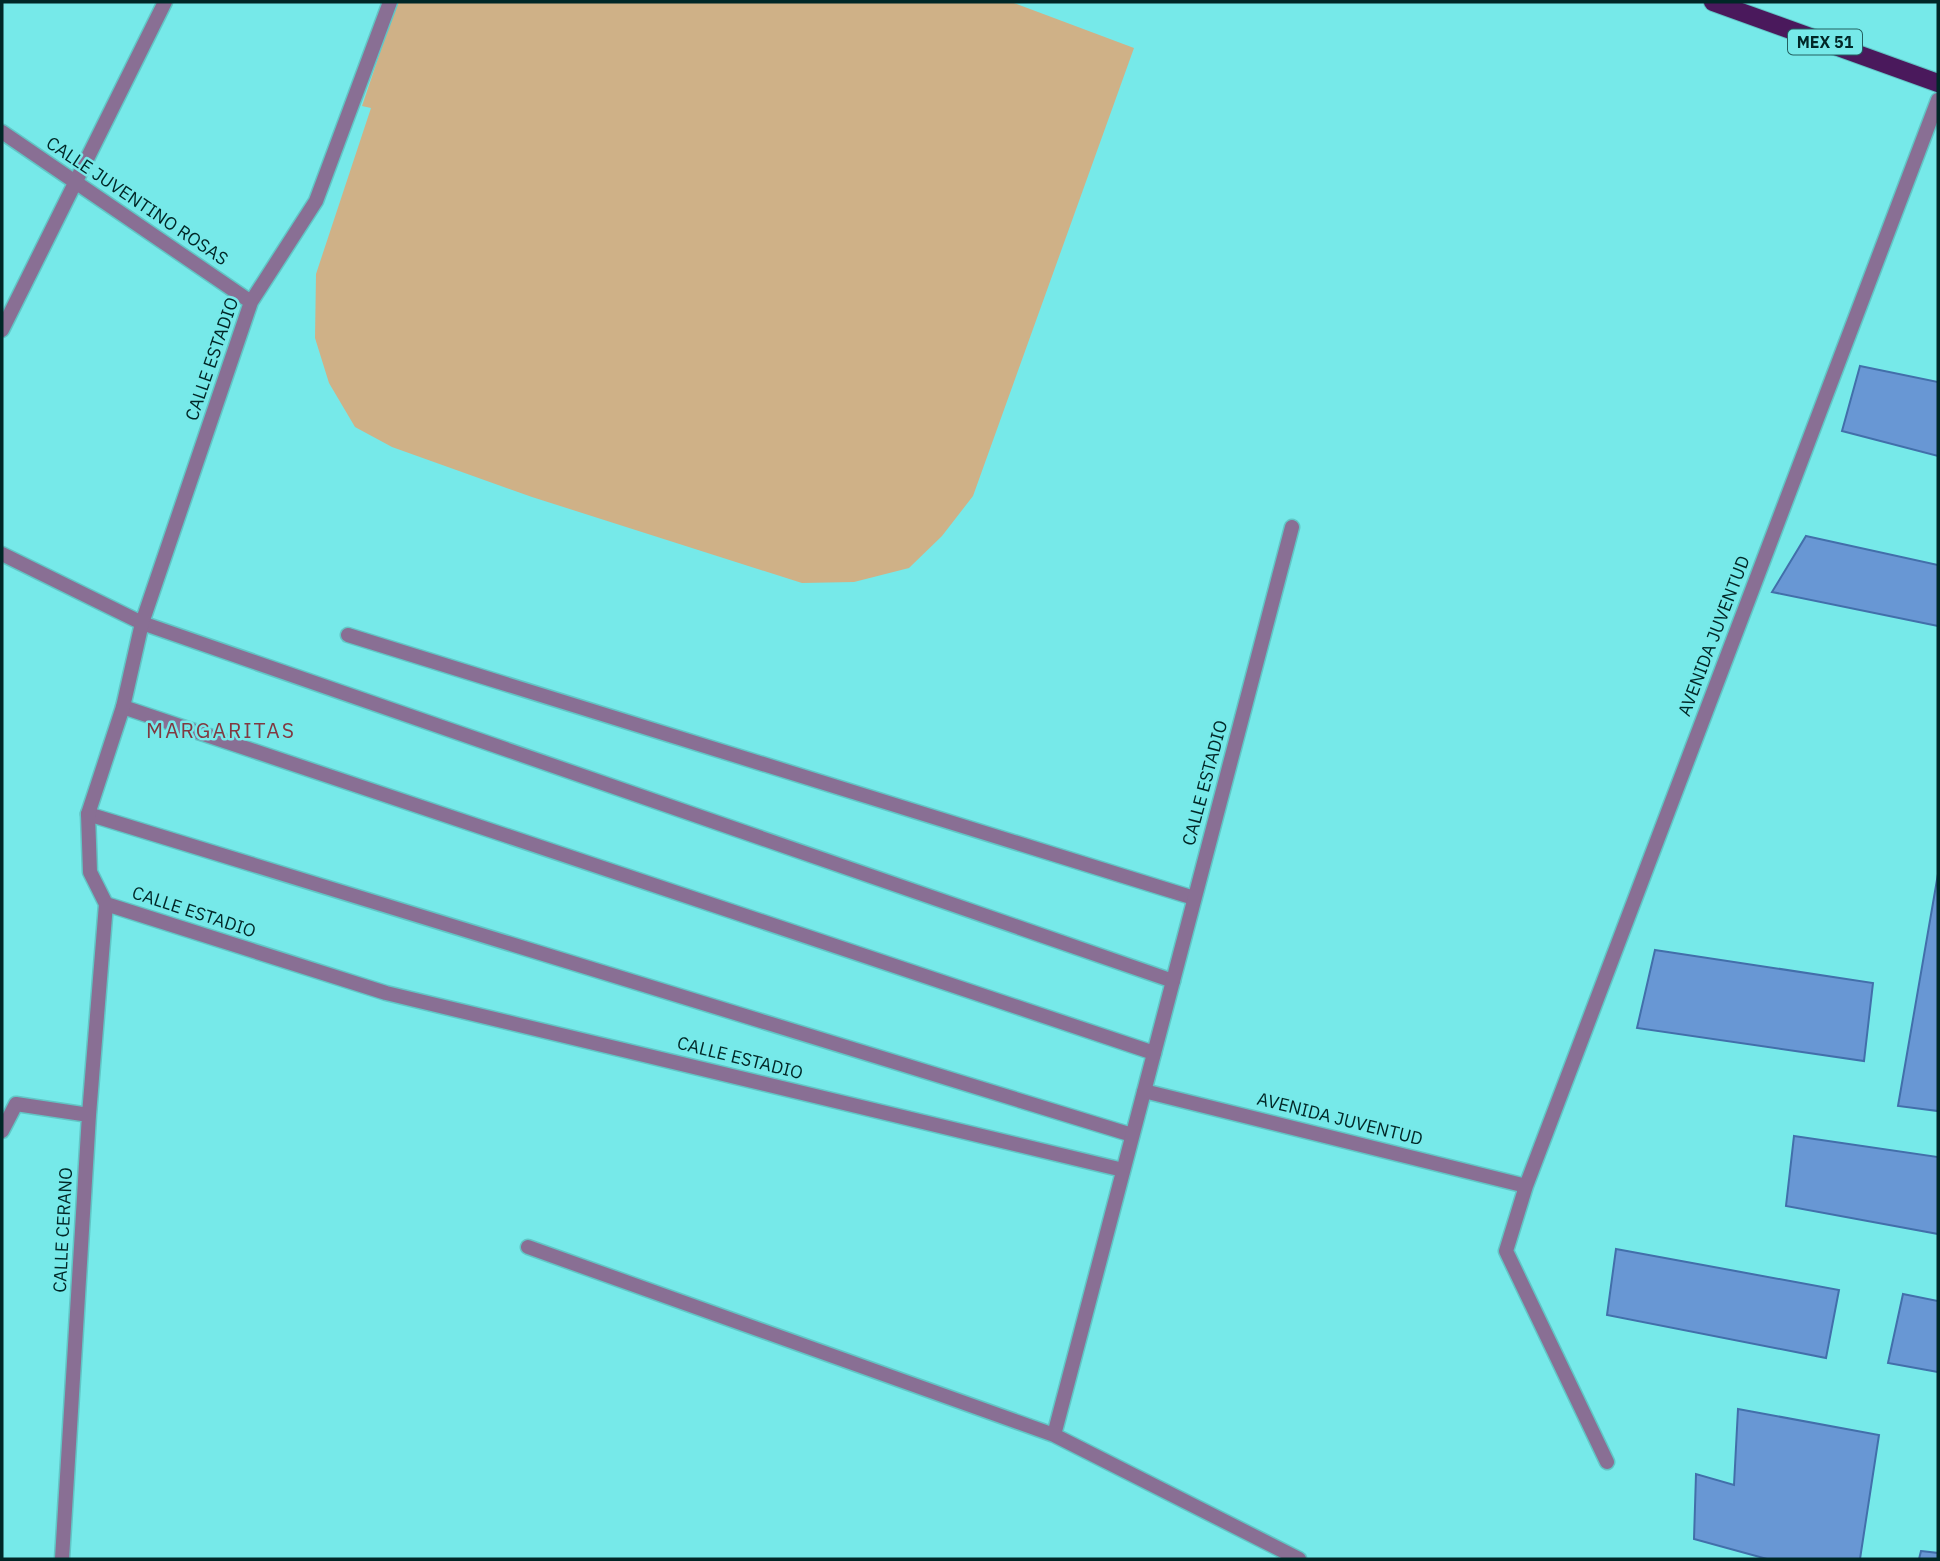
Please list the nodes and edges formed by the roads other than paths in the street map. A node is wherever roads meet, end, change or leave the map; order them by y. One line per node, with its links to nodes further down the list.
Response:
1 (165, 2): 7 (street)
2 (390, 2): 8 (street, CALLE ESTADIO)
3 (1713, 2): 4 (main road, MEX 51)
4 (1938, 83)
5 (1938, 100): 26 (street, AVENIDA JUVENTUD)
6 (2, 132): 7 (street, CALLE JUVENTINO ROSAS)
7 (76, 182): 8 (street, CALLE JUVENTINO ROSAS); 9 (street)
8 (251, 302): 13 (street, CALLE ESTADIO)
9 (8, 303): 10 (street)
10 (2, 330)
11 (1292, 527): 17 (street, CALLE ESTADIO)
12 (2, 554): 13 (street)
13 (142, 623): 15 (street, CALLE ESTADIO); 19 (street)
14 (348, 635): 17 (street)
15 (123, 707): 16 (street, CALLE ESTADIO); 20 (street)
16 (89, 814): 18 (street, CALLE ESTADIO); 24 (street)
17 (1195, 898): 19 (street, CALLE ESTADIO)
18 (106, 904): 22 (street, CALLE CERANO); 25 (street, CALLE ESTADIO)
19 (1172, 981): 20 (street, CALLE ESTADIO)
20 (1154, 1053): 21 (street, CALLE ESTADIO)
21 (1144, 1091): 24 (street, CALLE ESTADIO); 26 (street, AVENIDA JUVENTUD)
22 (89, 1115): 23 (street); 30 (street, CALLE CERANO)
23 (2, 1132)
24 (1132, 1135): 25 (street, CALLE ESTADIO)
25 (1123, 1170): 28 (street, CALLE ESTADIO)
26 (1526, 1186): 29 (street, AVENIDA JUVENTUD)
27 (528, 1247): 28 (street)
28 (1054, 1435): 31 (street)
29 (1607, 1462)
30 (62, 1559)
31 (1299, 1559)

